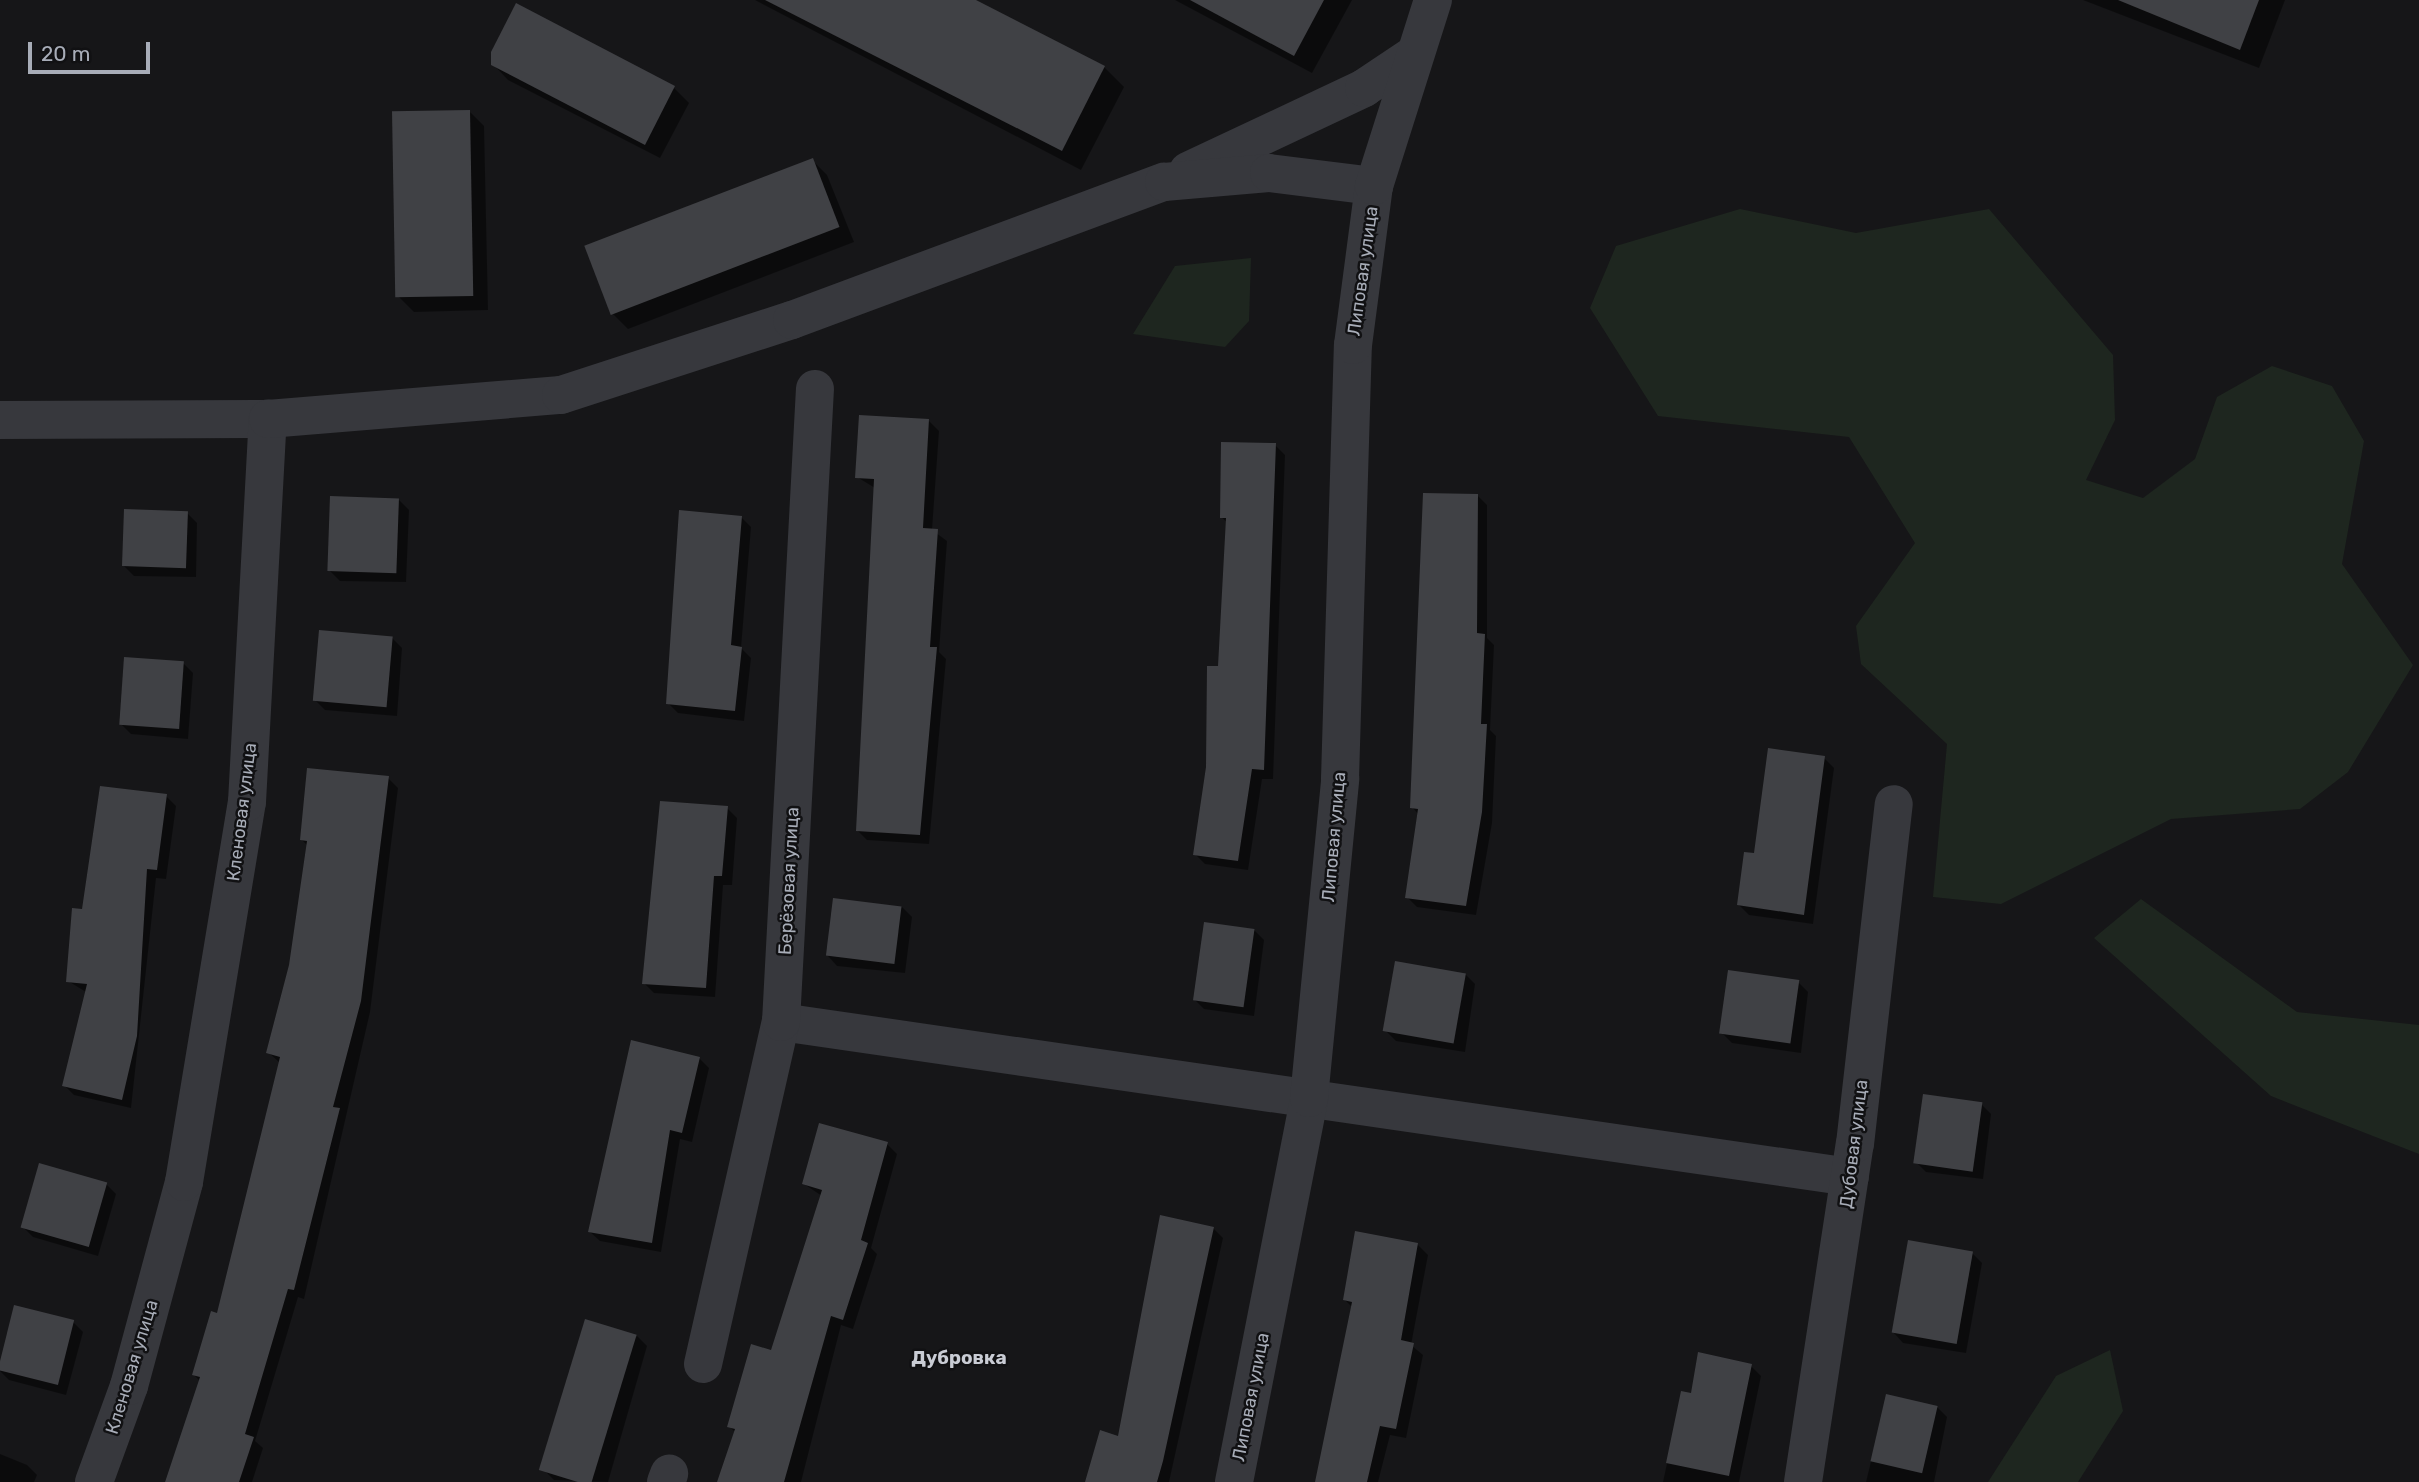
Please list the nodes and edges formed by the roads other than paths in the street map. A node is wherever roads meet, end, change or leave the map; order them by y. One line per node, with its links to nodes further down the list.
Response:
1 (1433, 0): 2 (street, Липовая улица)
2 (1412, 56): 3 (street); 4 (street, Липовая улица)
3 (1164, 182): 4 (street); 6 (street)
4 (1374, 186): 10 (street, Липовая улица)
5 (815, 389): 9 (street, Берёзовая улица)
6 (268, 419): 7 (street); 13 (street, Кленовая улица)
7 (0, 420)
8 (1894, 804): 11 (street, Дубовая улица)
9 (781, 1022): 10 (street); 12 (street, Берёзовая улица)
10 (1309, 1098): 11 (street); 14 (street, Липовая улица)
11 (1850, 1177): 15 (street, Дубовая улица)
12 (702, 1364)
13 (94, 1482)
14 (1234, 1482)
15 (1802, 1482)

